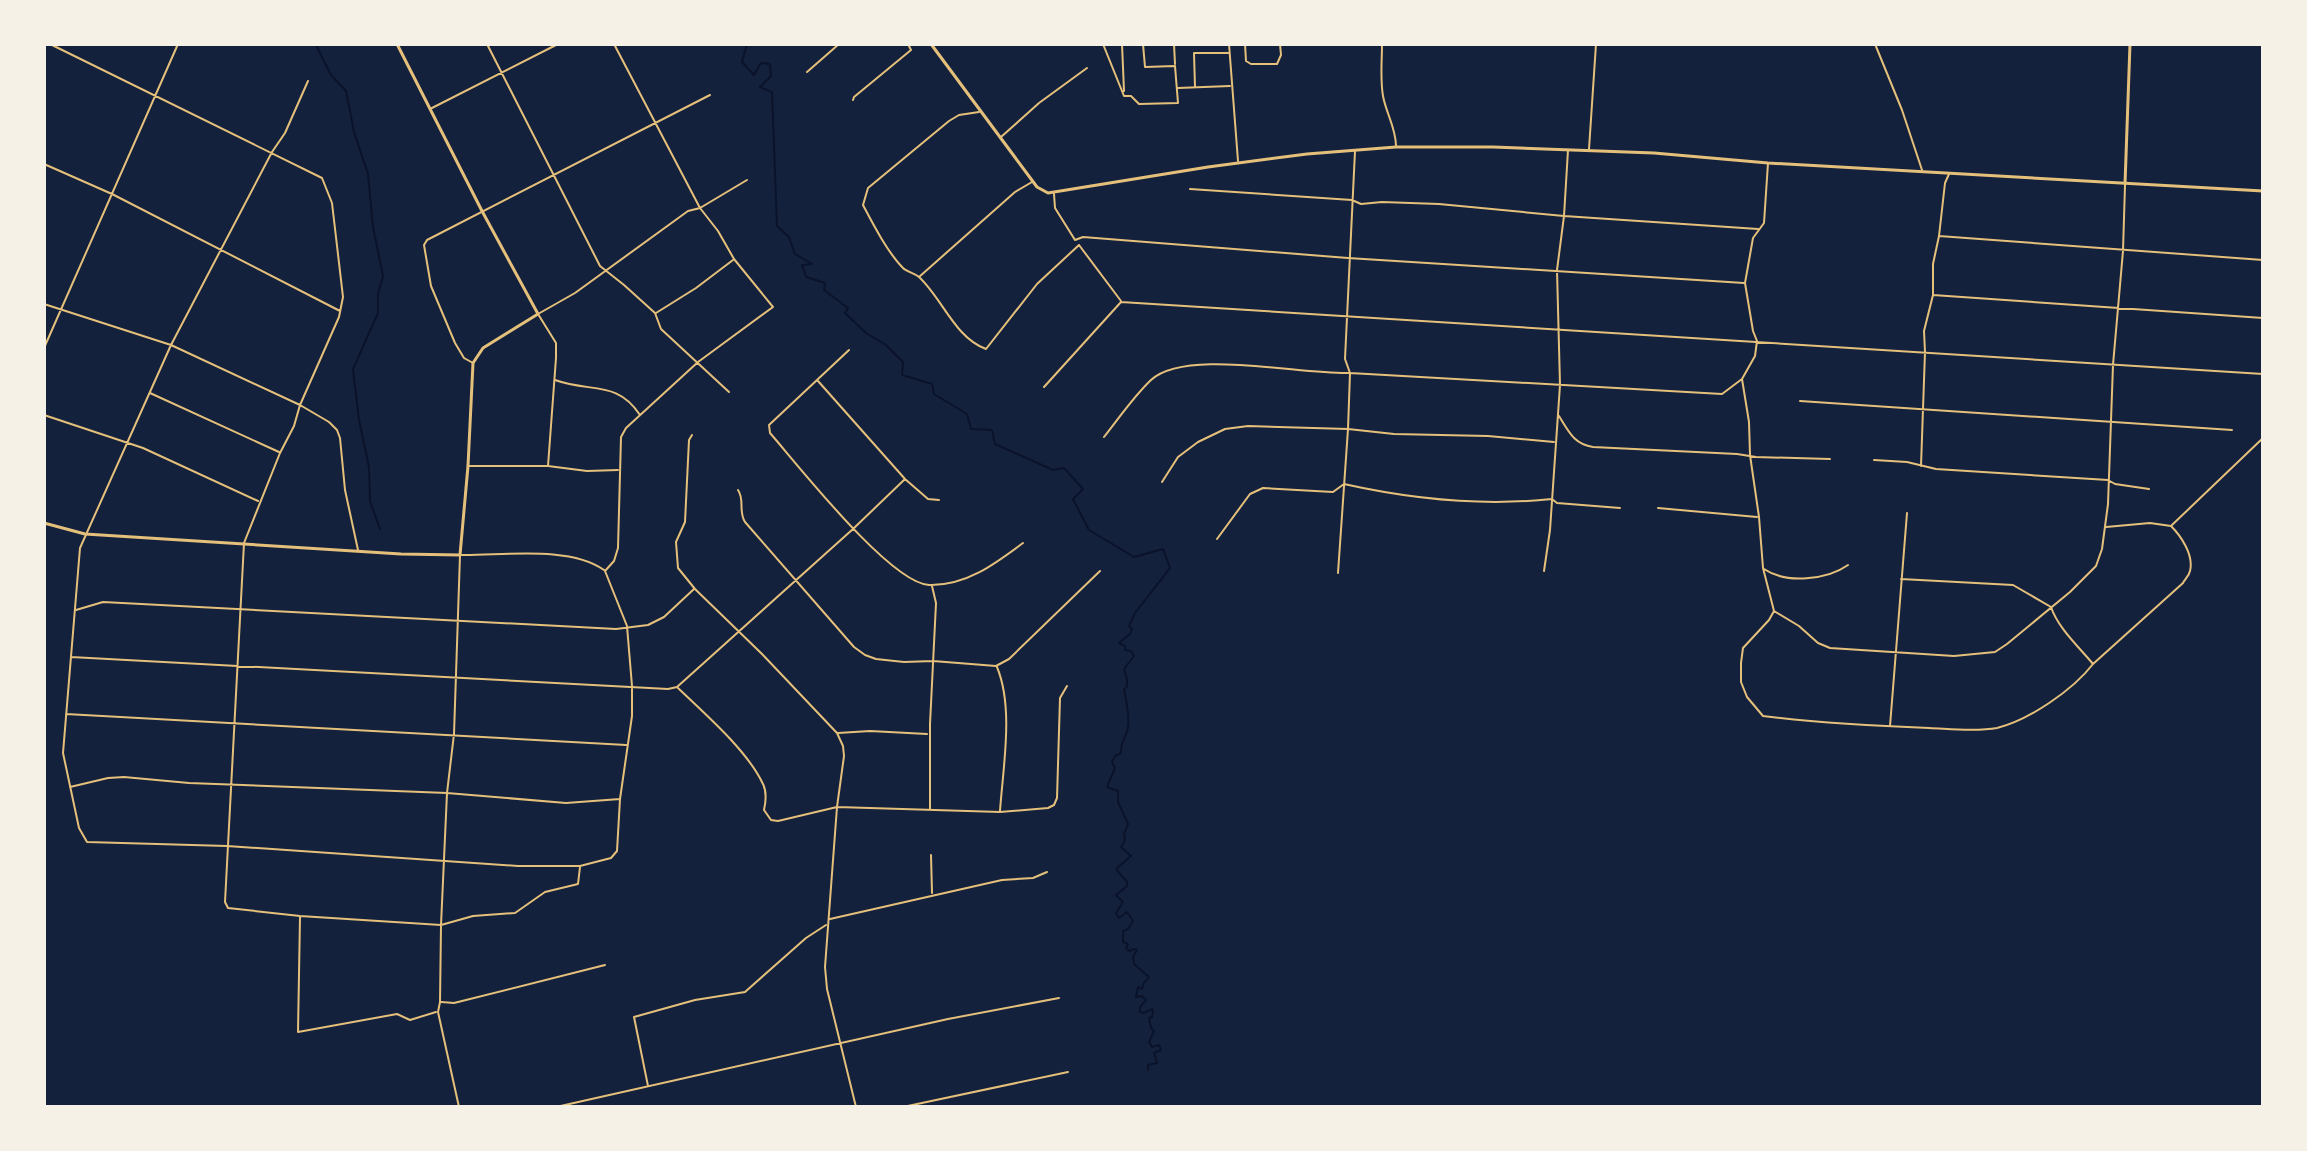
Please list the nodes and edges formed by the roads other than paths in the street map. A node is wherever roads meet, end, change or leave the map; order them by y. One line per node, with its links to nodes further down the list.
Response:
1 (50, 44): 31 (street)
2 (178, 44): 31 (street)
3 (397, 44): 34 (main road)
4 (487, 44): 24 (street)
5 (558, 44): 24 (street)
6 (614, 44): 36 (street)
7 (839, 44): 25 (street)
8 (908, 44): 33 (street)
9 (931, 44): 35 (main road)
10 (1103, 44): 32 (street)
11 (1122, 44): 32 (street)
12 (1143, 44): 22 (street)
13 (1174, 44): 22 (street)
14 (1229, 44): 21 (street)
15 (1245, 44): 16 (street)
16 (1280, 44)
17 (1382, 44): 38 (street)
18 (1596, 44): 41 (street)
19 (1875, 44): 46 (street)
20 (2130, 44): 51 (main road)
21 (1230, 53): 27 (street); 28 (street)
22 (1175, 66): 29 (street)
23 (1087, 68): 37 (street)
24 (502, 72): 34 (street); 48 (street)
25 (807, 72)
26 (308, 81): 42 (street)
27 (1232, 86): 28 (street); 43 (street)
28 (1195, 87): 29 (street)
29 (1178, 88): 32 (street)
30 (710, 95): 36 (street)
31 (155, 96): 42 (street); 54 (street)
32 (1124, 96)
33 (853, 100)
34 (430, 109): 58 (main road)
35 (981, 111): 37 (main road); 71 (street)
36 (656, 121): 48 (street); 57 (street)
37 (1000, 138): 50 (main road)
38 (1396, 147): 39 (main road); 40 (main road)
39 (1355, 149): 43 (main road); 56 (street)
40 (1568, 149): 41 (main road); 59 (street)
41 (1589, 150): 44 (main road)
42 (272, 152): 64 (street); 78 (street)
43 (1238, 162): 55 (main road)
44 (1768, 163): 46 (main road); 60 (street)
45 (44, 164): 54 (street)
46 (1922, 171): 47 (main road)
47 (1949, 173): 51 (main road); 61 (street)
48 (554, 174): 58 (street); 70 (street)
49 (747, 180): 57 (street)
50 (1033, 181): 55 (main road); 71 (street)
51 (2125, 184): 53 (main road); 65 (street)
52 (1190, 189): 56 (street)
53 (2263, 191)
54 (112, 194): 64 (street); 77 (street)
55 (1054, 194): 62 (street)
56 (1352, 200): 59 (street); 66 (street)
57 (700, 208): 67 (street); 70 (street)
58 (482, 211): 80 (main road); 90 (street)
59 (1564, 216): 60 (street); 69 (street)
60 (1759, 229): 72 (street)
61 (1939, 236): 65 (street); 73 (street)
62 (1075, 240): 63 (street); 66 (street)
63 (1079, 245): 71 (street); 74 (street)
64 (221, 249): 78 (street); 85 (street)
65 (2123, 251): 68 (street); 76 (street)
66 (1348, 258): 69 (street); 81 (street)
67 (734, 259): 79 (street); 89 (street)
68 (2263, 260)
69 (1557, 270): 72 (street); 83 (street)
70 (605, 272): 79 (street); 80 (street)
71 (919, 277)
72 (1745, 283): 84 (street)
73 (1933, 295): 76 (street); 88 (street)
74 (1121, 302): 81 (street); 98 (street)
75 (44, 304): 77 (street)
76 (2119, 308): 82 (street); 91 (street)
77 (62, 309): 85 (street); 86 (street)
78 (340, 311): 102 (street)
79 (655, 313): 89 (street)
80 (538, 314): 90 (main road); 95 (street)
81 (1346, 315): 83 (street); 92 (street)
82 (2263, 318)
83 (1557, 329): 84 (street); 97 (street)
84 (1757, 341): 88 (street); 94 (street)
85 (171, 345): 99 (street); 102 (street)
86 (44, 348)
87 (849, 350): 96 (street)
88 (1925, 352): 91 (street); 103 (street)
89 (698, 362): 100 (street); 106 (street)
90 (473, 363): 119 (main road)
91 (2113, 365): 93 (street); 107 (street)
92 (1350, 373): 97 (street); 108 (street); 111 (street)
93 (2263, 374)
94 (1742, 379): 97 (street); 116 (street)
95 (555, 380): 106 (street); 120 (street)
96 (817, 380): 123 (street); 139 (street)
97 (1560, 385): 105 (street)
98 (1044, 387)
99 (149, 392): 114 (street); 115 (street)
100 (729, 392)
101 (1800, 401): 103 (street)
102 (300, 405): 115 (street); 144 (street)
103 (1924, 408): 107 (street); 121 (street)
104 (44, 415): 114 (street)
105 (1558, 415): 113 (street); 116 (street)
106 (641, 416): 122 (street)
107 (2112, 423): 109 (street); 124 (street)
108 (1348, 429): 113 (street); 125 (street); 126 (street)
109 (2232, 430)
110 (692, 435): 155 (street)
111 (1104, 437)
112 (2263, 438): 137 (street)
113 (1555, 442): 129 (street)
114 (127, 443): 131 (street); 140 (street)
115 (280, 453): 131 (street)
116 (1750, 455): 117 (street); 135 (street)
117 (1830, 459)
118 (1874, 460): 121 (street)
119 (468, 466): 120 (street); 145 (main road)
120 (548, 466): 122 (street)
121 (1921, 466): 124 (street)
122 (620, 470): 148 (street)
123 (905, 479): 130 (street); 139 (street)
124 (2108, 480): 127 (street); 138 (street)
125 (1162, 482)
126 (1344, 484): 129 (street); 141 (street); 151 (street)
127 (2149, 489)
128 (738, 490): 153 (street)
129 (1552, 499): 132 (street); 150 (street)
130 (939, 500)
131 (259, 501): 142 (street)
132 (1620, 508)
133 (1658, 508): 135 (street)
134 (1907, 513): 152 (street)
135 (1759, 517): 147 (street)
136 (44, 523): 140 (main road)
137 (2171, 526): 138 (street); 166 (street)
138 (2106, 527): 156 (street)
139 (853, 529): 153 (street); 154 (street)
140 (85, 534): 142 (main road); 157 (street)
141 (1217, 539)
142 (244, 543): 144 (main road); 158 (street)
143 (1023, 543): 154 (street)
144 (358, 550): 145 (main road)
145 (460, 555): 148 (street); 160 (street)
146 (1848, 565): 147 (street)
147 (1763, 568): 159 (street)
148 (605, 571): 161 (street)
149 (1100, 571): 167 (street)
150 (1544, 571)
151 (1338, 573)
152 (1901, 579): 156 (street); 163 (street)
153 (796, 580): 162 (street); 165 (street)
154 (932, 585): 165 (street)
155 (695, 589): 161 (street); 162 (street)
156 (2051, 607): 163 (street); 166 (street)
157 (75, 610): 158 (street); 164 (street)
158 (241, 610): 160 (street); 168 (street)
159 (1774, 611): 163 (street); 175 (street)
160 (458, 620): 161 (street); 169 (street)
161 (627, 626): 170 (street)
162 (738, 631): 172 (street); 176 (street)
163 (1896, 651): 175 (street)
164 (69, 657): 168 (street); 173 (street)
165 (933, 661): 167 (street); 178 (street)
166 (2093, 664): 175 (street)
167 (996, 666): 186 (street)
168 (238, 667): 169 (street); 174 (street)
169 (455, 677): 170 (street); 177 (street)
170 (632, 686): 172 (street); 179 (street)
171 (1067, 686): 186 (street)
172 (677, 687): 184 (street)
173 (65, 714): 174 (street); 181 (street)
174 (235, 723): 177 (street); 180 (street)
175 (1890, 727)
176 (837, 733): 178 (street); 184 (street)
177 (454, 734): 179 (street); 182 (street)
178 (930, 734): 185 (street)
179 (626, 745): 183 (street)
180 (231, 785): 181 (street); 182 (street); 187 (street)
181 (69, 787): 187 (street)
182 (447, 793): 183 (street); 189 (street)
183 (620, 799): 190 (street)
184 (837, 807): 185 (street); 194 (street)
185 (930, 810): 186 (street)
186 (1000, 812)
187 (227, 846): 189 (street); 193 (street)
188 (931, 855): 192 (street)
189 (445, 860): 190 (street); 196 (street)
190 (580, 866): 196 (street)
191 (1047, 872): 192 (street)
192 (932, 895): 194 (street)
193 (300, 916): 196 (street); 200 (street)
194 (830, 919): 195 (street)
195 (828, 923): 201 (street); 203 (street)
196 (441, 925): 199 (street)
197 (605, 965): 199 (street)
198 (1059, 998): 201 (street)
199 (440, 1002): 200 (street)
200 (438, 1012): 204 (street)
201 (841, 1045): 203 (street); 206 (street)
202 (1068, 1072): 207 (street)
203 (648, 1087): 205 (street)
204 (459, 1107)
205 (556, 1107)
206 (856, 1107)
207 (903, 1107)

